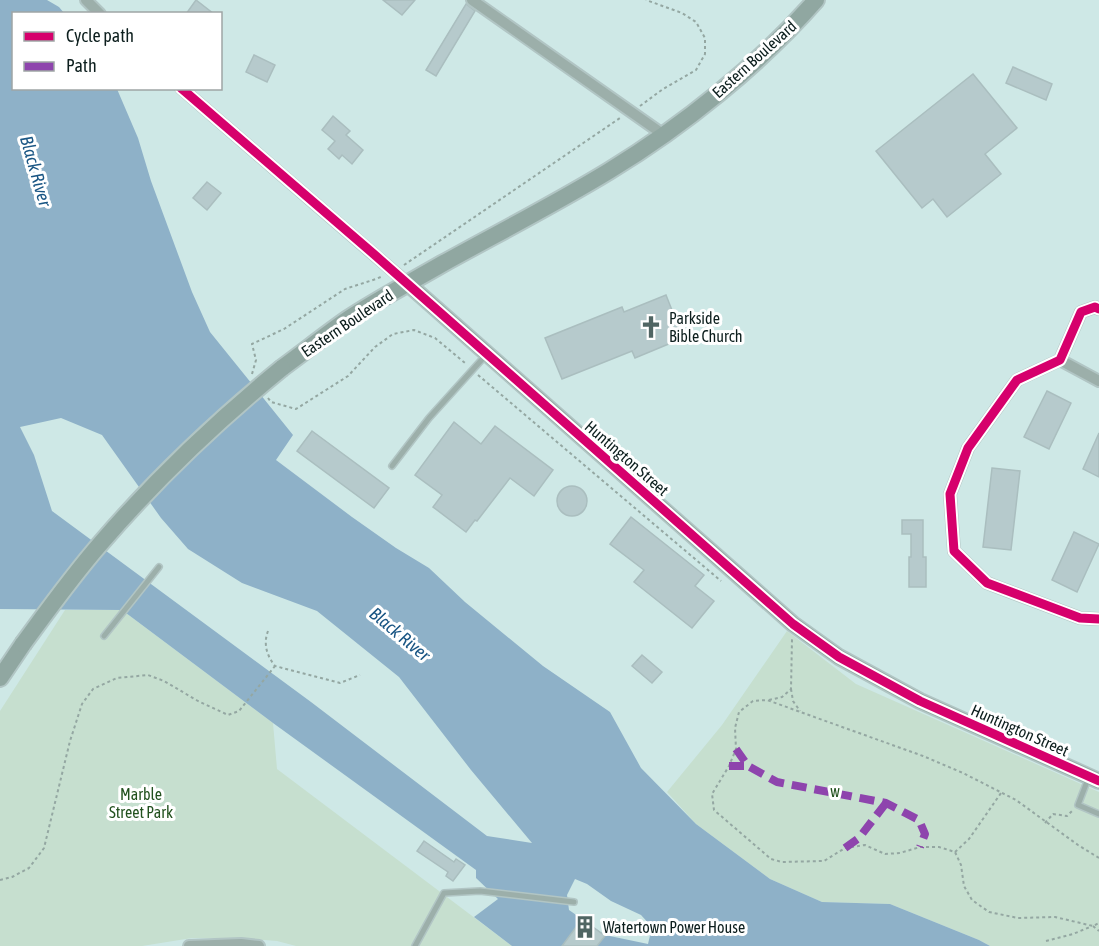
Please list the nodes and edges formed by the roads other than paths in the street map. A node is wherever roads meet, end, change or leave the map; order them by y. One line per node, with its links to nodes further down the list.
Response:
1 (472, 0): 4 (street)
2 (816, 0): 4 (main road, Eastern Boulevard)
3 (183, 90): 5 (street, Huntington Street)
4 (664, 135): 5 (main road, Eastern Boulevard)
5 (407, 283): 7 (street, Huntington Street); 14 (main road, Eastern Boulevard, bridge)
6 (1099, 309): 8 (street)
7 (487, 354): 10 (lane); 15 (street, Huntington Street)
8 (1060, 360): 9 (street); 12 (street)
9 (1099, 381)
10 (392, 466)
11 (159, 567): 13 (lane)
12 (1099, 619)
13 (104, 636)
14 (0, 678)
15 (1094, 779): 16 (lane)
16 (1099, 814)
17 (574, 902): 20 (lane)
18 (189, 946): 19 (street)
19 (259, 946)
20 (415, 946)

